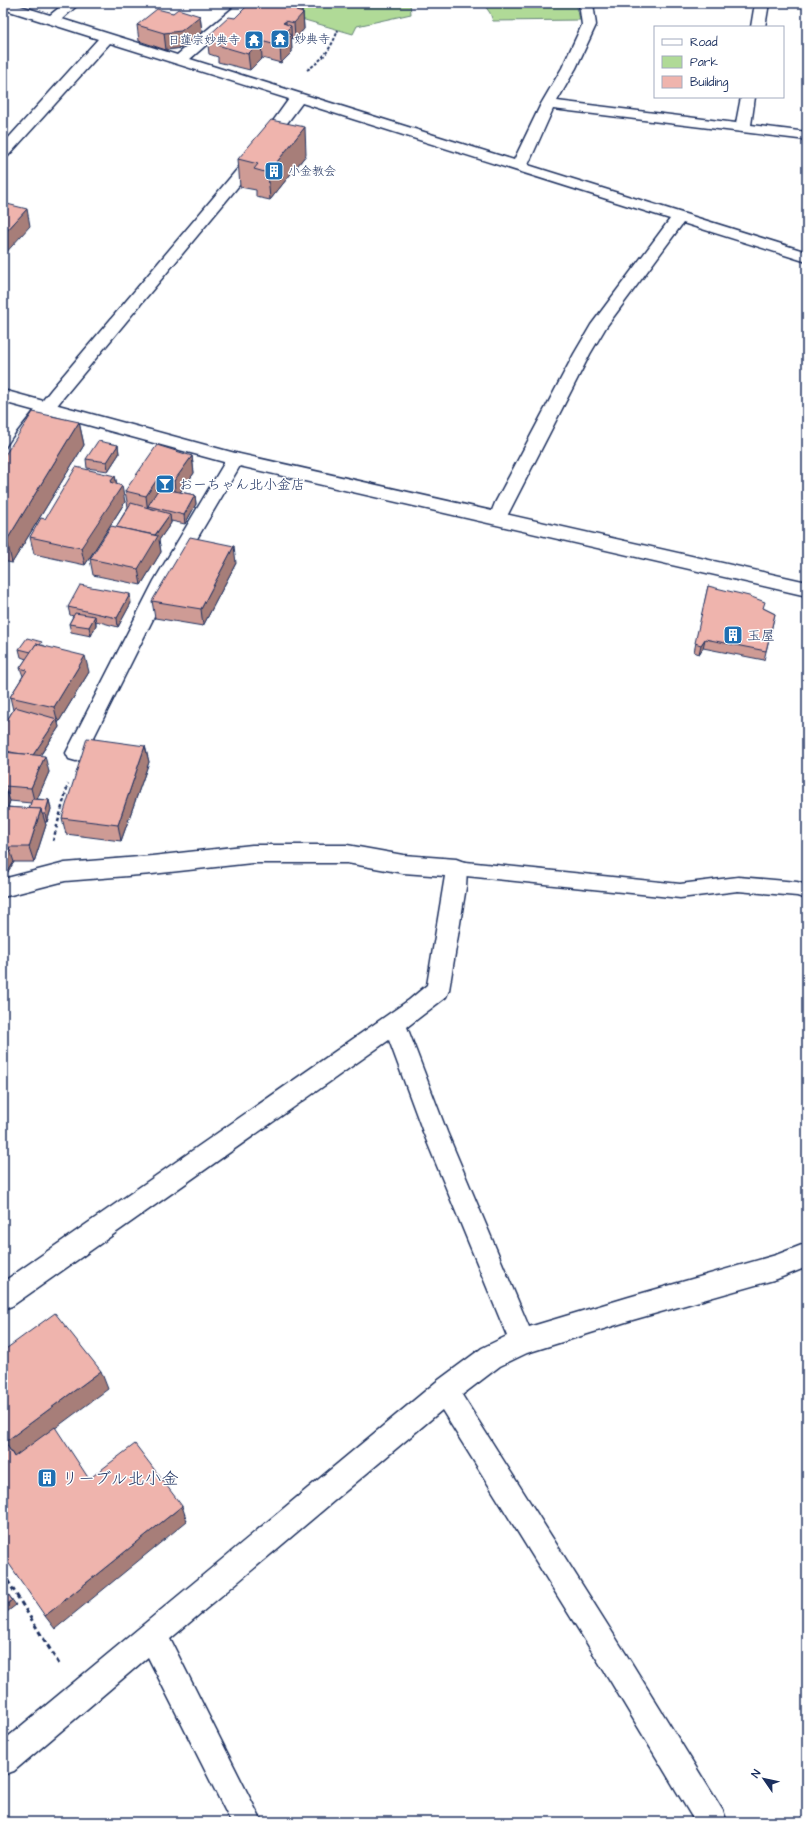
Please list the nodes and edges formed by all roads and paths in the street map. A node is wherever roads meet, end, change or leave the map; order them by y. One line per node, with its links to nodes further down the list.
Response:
1 (73, 3): 6 (street)
2 (247, 3): 10 (street)
3 (586, 3): 14 (street)
4 (762, 3): 7 (street)
5 (3, 5): 6 (street)
6 (52, 20): 9 (street)
7 (758, 26)
8 (338, 30): 11 (path)
9 (107, 38): 10 (street); 17 (street)
10 (180, 60): 11 (street)
11 (281, 92): 12 (street)
12 (298, 98): 18 (street); 22 (street)
13 (748, 98): 15 (street)
14 (548, 104): 15 (street); 18 (street)
15 (744, 128): 16 (street)
16 (807, 136)
17 (3, 153)
18 (519, 167): 19 (street)
19 (680, 217): 20 (street); 25 (street)
20 (807, 257)
21 (3, 396): 22 (street)
22 (45, 408): 23 (street); 24 (street)
23 (235, 459): 25 (street); 27 (street)
24 (3, 467)
25 (498, 518): 26 (street)
26 (807, 589)
27 (76, 754): 28 (path)
28 (52, 845)
29 (456, 868): 30 (street); 31 (lane); 32 (street)
30 (3, 888)
31 (807, 892)
32 (394, 1023): 34 (street); 35 (street)
33 (807, 1255): 35 (street)
34 (3, 1298)
35 (522, 1342): 36 (street)
36 (445, 1391): 38 (street); 42 (street)
37 (3, 1573): 39 (path)
38 (153, 1636): 39 (street); 41 (street)
39 (80, 1696): 40 (street)
40 (3, 1760)
41 (247, 1822)
42 (712, 1822)

